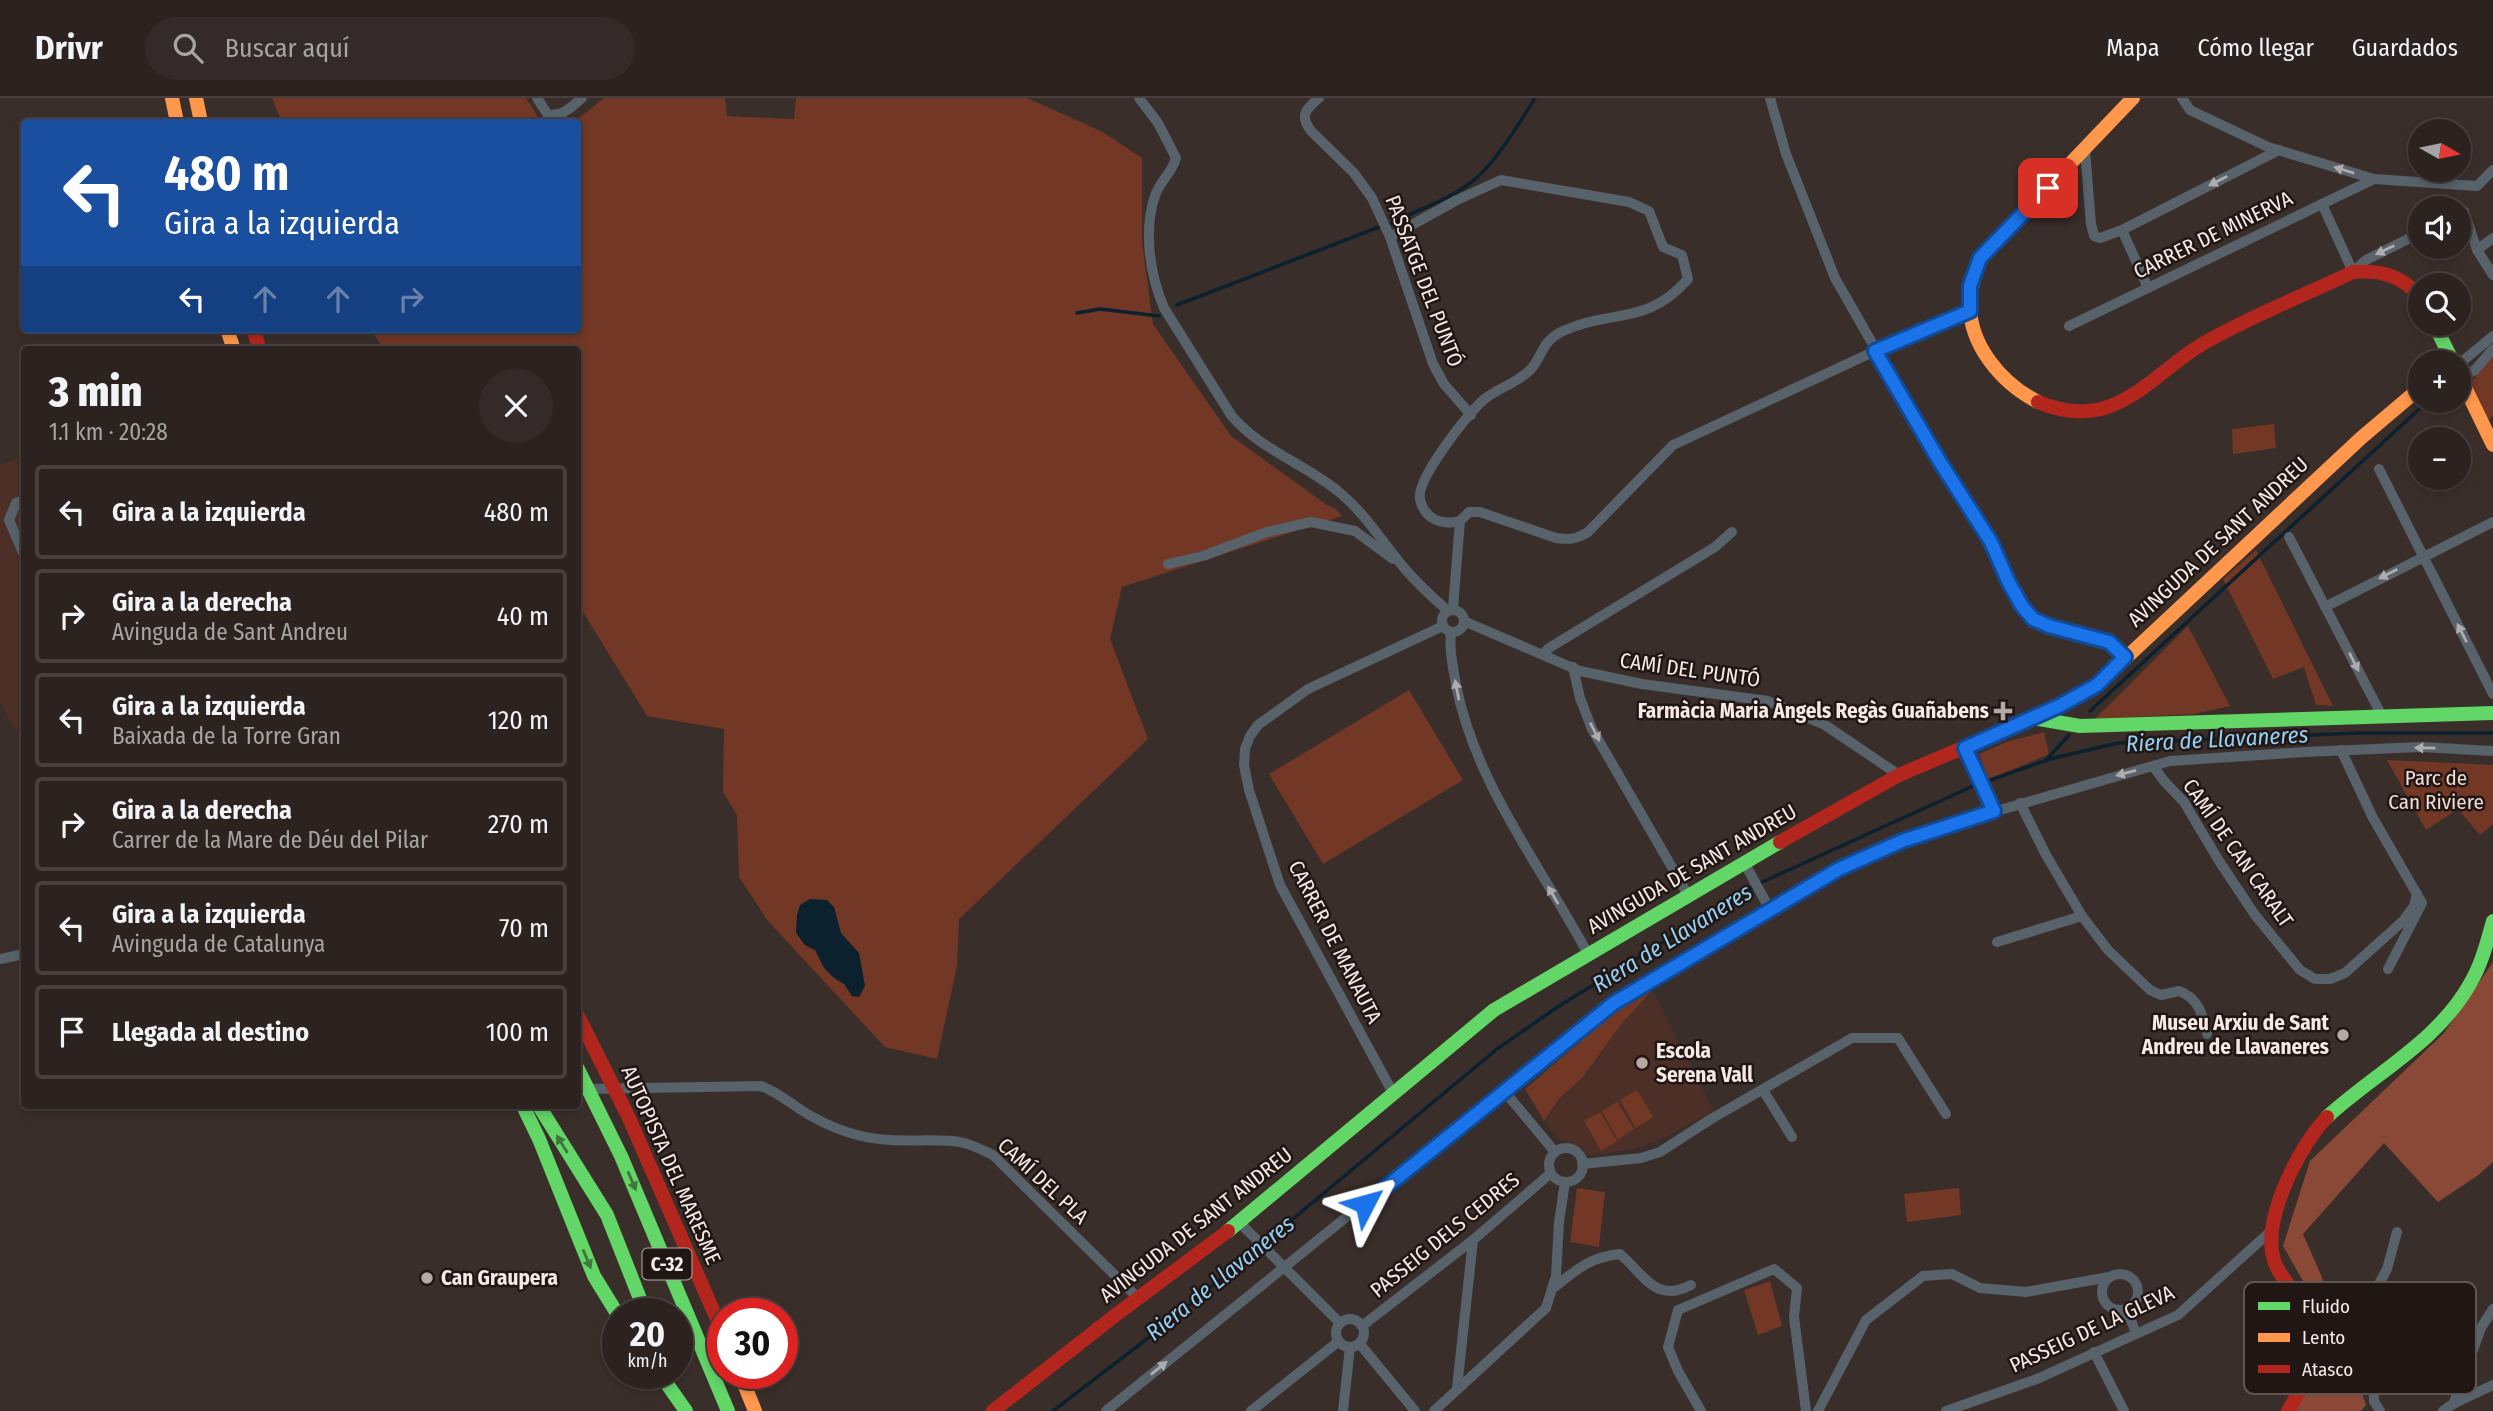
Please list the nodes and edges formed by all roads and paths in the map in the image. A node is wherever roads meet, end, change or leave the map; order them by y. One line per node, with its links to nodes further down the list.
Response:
1 (172, 98): 10 (main road)
2 (196, 98): 11 (main road)
3 (537, 98): 4 (street)
4 (582, 98)
5 (1139, 98): 47 (street)
6 (1319, 98): 19 (street, PASSATGE DEL PUNTÓ)
7 (1770, 98): 31 (street)
8 (2133, 98): 12 (main road)
9 (2182, 98): 13 (street)
10 (176, 119)
11 (200, 119)
12 (2085, 150): 17 (street); 27 (main road)
13 (2279, 150): 15 (street, one-way to 13); 17 (street, one-way to 17)
14 (2493, 170): 15 (street)
15 (2374, 179): 16 (street, CARRER DE MINERVA)
16 (2322, 204): 23 (street); 26 (street, CARRER DE MINERVA)
17 (2122, 230): 26 (street)
18 (2471, 236): 22 (street)
19 (1390, 237): 36 (street, PASSATGE DEL PUNTÓ); 36 (street)
20 (2493, 238): 22 (street)
21 (2408, 239): 23 (street, one-way to 23)
22 (2477, 250): 24 (street)
23 (2353, 272): 25 (main road); 27 (main road)
24 (2493, 275)
25 (2408, 282)
26 (2148, 288): 28 (street, CARRER DE MINERVA)
27 (1970, 311): 31 (street)
28 (2069, 326)
29 (2493, 336): 32 (street)
30 (2493, 349): 33 (street)
31 (1875, 351): 40 (street); 53 (street)
32 (2471, 353)
33 (2471, 369)
34 (2408, 397): 53 (main road, AVINGUDA DE SANT ANDREU)
35 (2471, 401): 37 (main road)
36 (1471, 415): 40 (street)
37 (2493, 446)
38 (2379, 469): 45 (street)
39 (21, 501): 44 (street)
40 (1460, 521): 49 (street)
41 (2493, 522): 45 (street)
42 (1732, 531): 52 (street)
43 (2289, 537): 48 (street)
44 (21, 548)
45 (2423, 557): 48 (street, one-way to 48); 55 (street, one-way to 45)
46 (1168, 564): 47 (street)
47 (1404, 567): 49 (street)
48 (2325, 607): 58 (street, one-way to 58)
49 (1450, 609): 50 (street); 51 (street)
50 (1466, 622): 51 (street); 52 (street, CAMÍ DEL PUNTÓ)
51 (1447, 629): 73 (street, one-way to 51); 83 (street, CARRER DE MANAUTA)
52 (1543, 654): 54 (street, CAMÍ DEL PUNTÓ)
53 (2125, 657): 57 (main road, AVINGUDA DE SANT ANDREU)
54 (1573, 667): 63 (street, CAMÍ DEL PUNTÓ); 68 (street, one-way to 68)
55 (2493, 694)
56 (2493, 713): 58 (main road)
57 (2032, 718): 58 (main road); 59 (main road, AVINGUDA DE SANT ANDREU)
58 (2383, 718)
59 (1965, 748): 63 (main road, AVINGUDA DE SANT ANDREU); 65 (street)
60 (2341, 750): 61 (street, one-way to 60); 62 (street); 67 (street)
61 (2493, 751)
62 (2154, 766): 64 (street, one-way to 64); 67 (street, CAMÍ DE CAN CARALT)
63 (1899, 775): 66 (main road, AVINGUDA DE SANT ANDREU)
64 (2020, 803): 65 (street); 70 (street)
65 (1994, 811): 69 (street)
66 (1744, 862): 68 (main road, AVINGUDA DE SANT ANDREU); 69 (street)
67 (2417, 894): 76 (street)
68 (1688, 895): 73 (main road, AVINGUDA DE SANT ANDREU)
69 (1769, 908): 82 (street)
70 (2082, 916): 72 (street); 78 (street)
71 (2493, 921): 93 (main road)
72 (1997, 942)
73 (1588, 954): 83 (main road, AVINGUDA DE SANT ANDREU)
74 (21, 955): 75 (street)
75 (0, 959)
76 (2388, 969)
77 (581, 1022): 105 (main road, AUTOPISTA DEL MARESME / C-32)
78 (2207, 1034)
79 (581, 1075): 128 (main road, AUTOPISTA DEL MARESME / C-32, one-way to 128)
80 (581, 1090): 102 (street, CAMÍ DEL PLA)
81 (1763, 1090): 86 (street); 87 (street); 89 (street)
82 (1505, 1091): 88 (street); 96 (street)
83 (1393, 1093): 92 (main road, AVINGUDA DE SANT ANDREU)
84 (524, 1109): 103 (main road, one-way to 103)
85 (541, 1109): 104 (main road, C-32, one-way to 85)
86 (1946, 1114)
87 (1791, 1137)
88 (1555, 1152): 89 (street); 90 (street)
89 (1582, 1164): 91 (street)
90 (1551, 1173): 91 (street); 95 (street, PASSEIG DELS CEDRES)
91 (1565, 1182): 101 (street)
92 (1240, 1223): 96 (street); 102 (main road, AVINGUDA DE SANT ANDREU)
93 (2271, 1231): 98 (main road); 110 (street, PASSEIG DE LA GLEVA)
94 (2397, 1232): 99 (street)
95 (1473, 1240): 109 (street, PASSEIG DELS CEDRES); 116 (street)
96 (1285, 1268): 108 (street); 131 (street, one-way to 96)
97 (2109, 1277): 107 (street); 107 (street); 138 (street)
98 (2286, 1282)
99 (2380, 1282)
100 (1691, 1285): 101 (street)
101 (1552, 1289): 116 (street)
102 (1138, 1297): 130 (main road, AVINGUDA DE SANT ANDREU)
103 (608, 1298)
104 (640, 1298)
105 (708, 1298)
106 (2493, 1309): 112 (street)
107 (2120, 1310): 110 (street)
108 (1340, 1323): 109 (street); 111 (street)
109 (1362, 1326): 113 (street)
110 (2136, 1333): 114 (street, PASSEIG DE LA GLEVA)
111 (1339, 1342): 113 (street); 132 (street)
112 (2476, 1342)
113 (1355, 1345): 133 (street); 134 (street)
114 (2094, 1352): 139 (street, PASSEIG DE LA GLEVA); 140 (street)
115 (2493, 1385): 123 (street)
116 (1457, 1388): 135 (street)
117 (671, 1389): 126 (main road)
118 (684, 1389): 127 (main road)
119 (746, 1389): 129 (main road)
120 (2296, 1394): 141 (main road)
121 (2374, 1394): 142 (street)
122 (2457, 1394): 125 (street)
123 (2476, 1394)
124 (2476, 1394): 125 (street)
125 (2454, 1402): 143 (street)
126 (686, 1411)
127 (696, 1411)
128 (728, 1411)
129 (755, 1411)
130 (993, 1411)
131 (1106, 1411)
132 (1251, 1411)
133 (1343, 1411)
134 (1415, 1411)
135 (1434, 1411)
136 (1701, 1411): 137 (street)
137 (1805, 1411)
138 (1818, 1411)
139 (1946, 1411)
140 (2124, 1411)
141 (2288, 1411)
142 (2380, 1411)
143 (2443, 1411)

